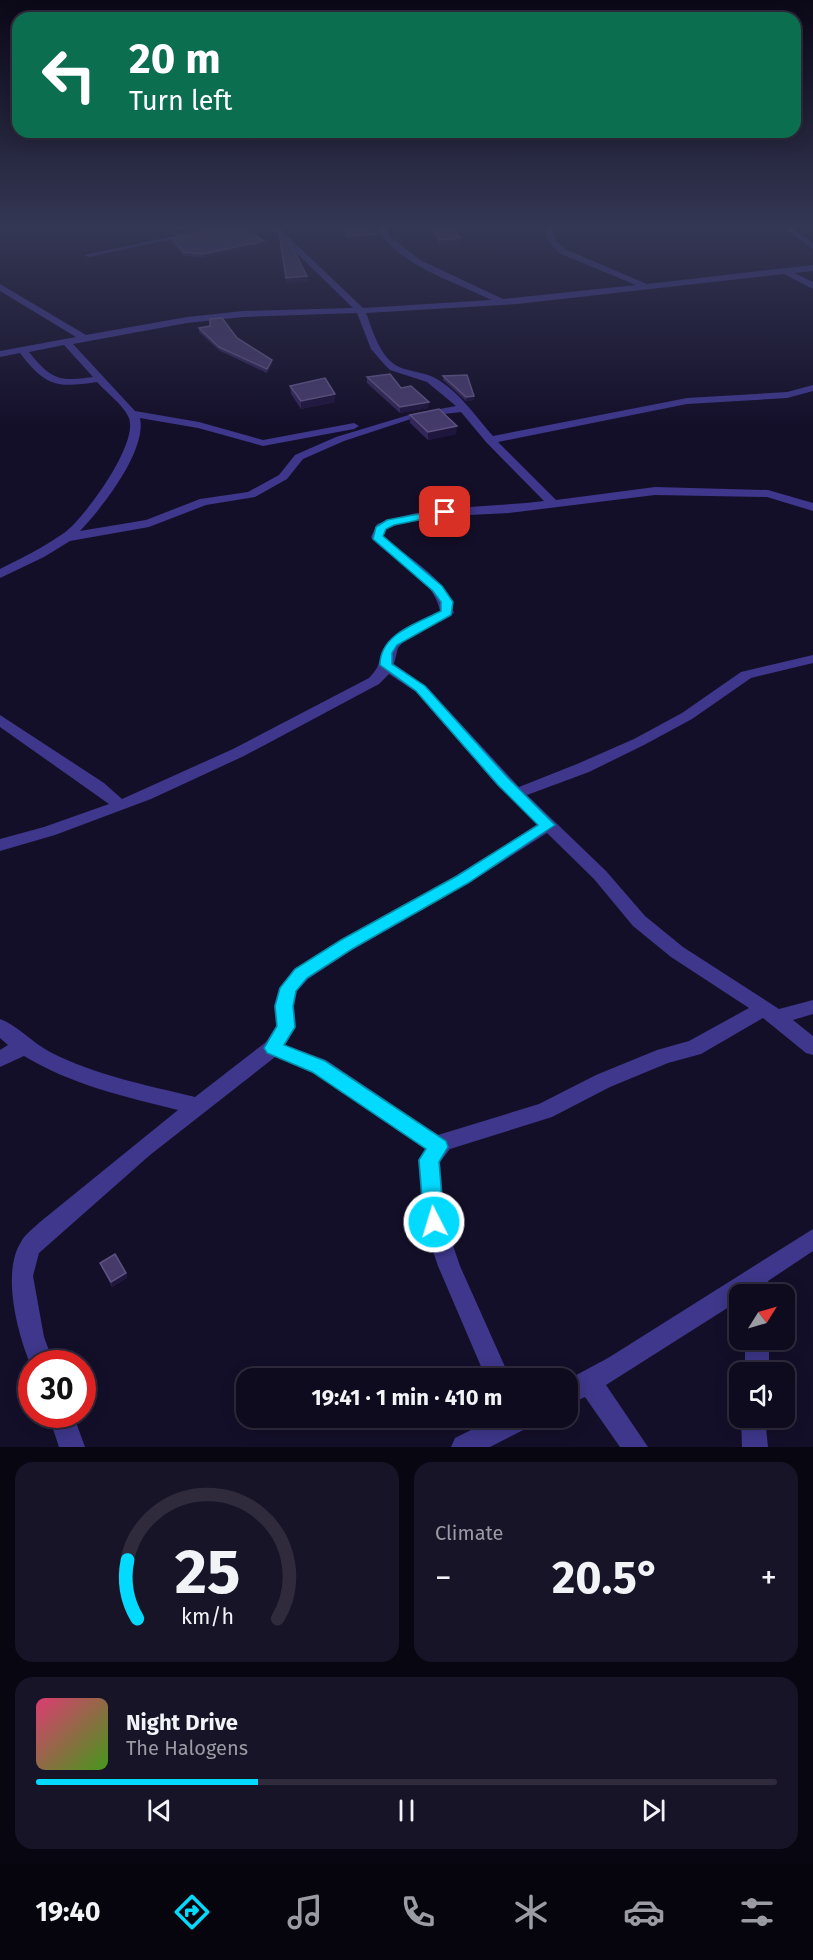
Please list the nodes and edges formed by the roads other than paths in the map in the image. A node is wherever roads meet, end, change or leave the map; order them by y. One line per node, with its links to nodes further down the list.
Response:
1 (11, 294): 7 (street)
2 (343, 294): 6 (street)
3 (483, 294): 5 (street)
4 (583, 294): 5 (street)
5 (501, 302): 6 (street)
6 (360, 310): 7 (street); 13 (street)
7 (87, 340): 8 (street)
8 (67, 343): 9 (street); 11 (street)
9 (23, 350): 10 (street); 11 (street)
10 (0, 354)
11 (99, 379): 14 (street)
12 (813, 388): 16 (street)
13 (464, 408): 15 (street); 16 (street)
14 (133, 414): 15 (street); 19 (street)
15 (412, 417): 19 (street)
16 (490, 440): 17 (street)
17 (552, 502): 18 (street); 22 (street)
18 (813, 507)
19 (64, 538): 20 (street)
20 (0, 573)
21 (813, 659): 24 (street)
22 (386, 665): 24 (street); 25 (street)
23 (0, 720): 25 (street)
24 (516, 794): 26 (street)
25 (121, 806): 27 (street)
26 (548, 825): 29 (street); 33 (street)
27 (0, 845)
28 (813, 1007): 29 (street)
29 (770, 1012): 32 (street); 36 (street)
30 (0, 1027): 31 (street)
31 (24, 1046): 34 (street); 35 (street)
32 (813, 1047)
33 (273, 1048): 35 (street); 36 (street)
34 (0, 1059)
35 (199, 1107): 40 (street)
36 (439, 1147): 41 (street)
37 (813, 1239): 38 (street)
38 (758, 1284)
39 (729, 1301): 42 (street)
40 (37, 1350)
41 (494, 1368)
42 (578, 1387): 48 (street)
43 (65, 1428): 46 (street)
44 (499, 1428): 47 (street)
45 (754, 1428): 49 (street)
46 (72, 1447)
47 (464, 1447)
48 (635, 1447)
49 (756, 1447)

